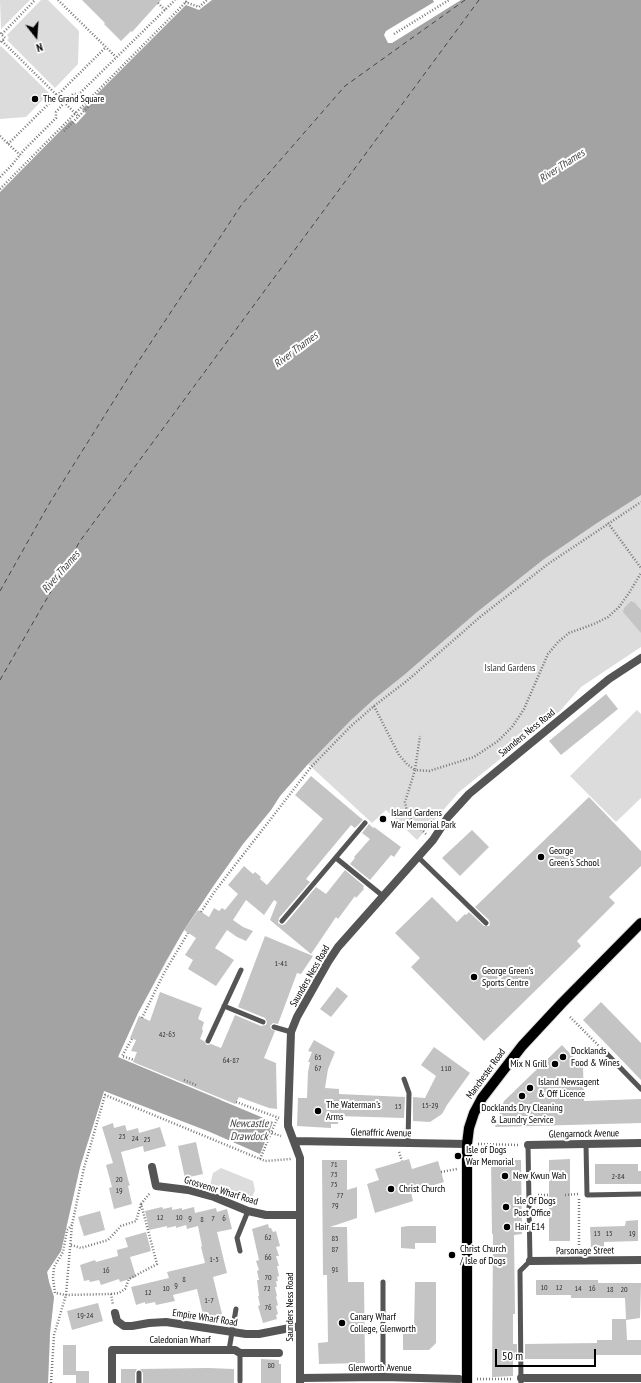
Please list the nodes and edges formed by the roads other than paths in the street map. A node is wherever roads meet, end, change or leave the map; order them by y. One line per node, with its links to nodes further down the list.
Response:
1 (641, 658): 3 (street, Saunders Ness Road)
2 (365, 823): 4 (lane)
3 (418, 857): 5 (street, Saunders Ness Road); 7 (lane)
4 (336, 858): 5 (lane); 6 (lane)
5 (383, 896): 13 (street, Saunders Ness Road)
6 (282, 921)
7 (486, 923)
8 (641, 924): 21 (main road, Manchester Road)
9 (241, 970): 10 (lane)
10 (224, 1006): 11 (lane); 14 (lane)
11 (263, 1022)
12 (274, 1027): 13 (lane)
13 (290, 1032): 18 (street, Saunders Ness Road)
14 (208, 1041)
15 (605, 1052): 17 (lane)
16 (404, 1079): 19 (lane)
17 (641, 1089)
18 (294, 1141): 19 (street, Glenaffric Avenue); 27 (street, Saunders Ness Road)
19 (408, 1143): 21 (street, Glenaffric Avenue)
20 (641, 1143): 22 (street, Glengarnock Avenue)
21 (468, 1144): 42 (main road, Manchester Road)
22 (586, 1144): 23 (street, Glengarnock Avenue); 25 (lane)
23 (528, 1145): 30 (lane)
24 (152, 1167): 26 (street, Grosvenor Wharf Road)
25 (641, 1194)
26 (248, 1210): 27 (street, Grosvenor Wharf Road); 28 (lane)
27 (300, 1215): 34 (street, Saunders Ness Road)
28 (240, 1251)
29 (641, 1260): 30 (street, Parsonage Street)
30 (530, 1261): 45 (lane)
31 (383, 1282): 40 (lane)
32 (236, 1310): 35 (lane)
33 (114, 1313): 35 (street, Empire Wharf Road)
34 (300, 1326): 35 (street, Empire Wharf Road); 44 (street, Saunders Ness Road)
35 (232, 1332): 36 (lane)
36 (229, 1350): 37 (street, Caledonian Wharf); 46 (street, Caledonian Wharf)
37 (240, 1353): 38 (street, Caledonian Wharf); 43 (lane)
38 (279, 1353)
39 (139, 1373): 47 (lane)
40 (383, 1377): 42 (street, Glenworth Avenue); 44 (street, Glenworth Avenue)
41 (641, 1378): 45 (street)
42 (468, 1380)
43 (240, 1381)
44 (300, 1381)
45 (521, 1381)
46 (112, 1383)
47 (139, 1383)

